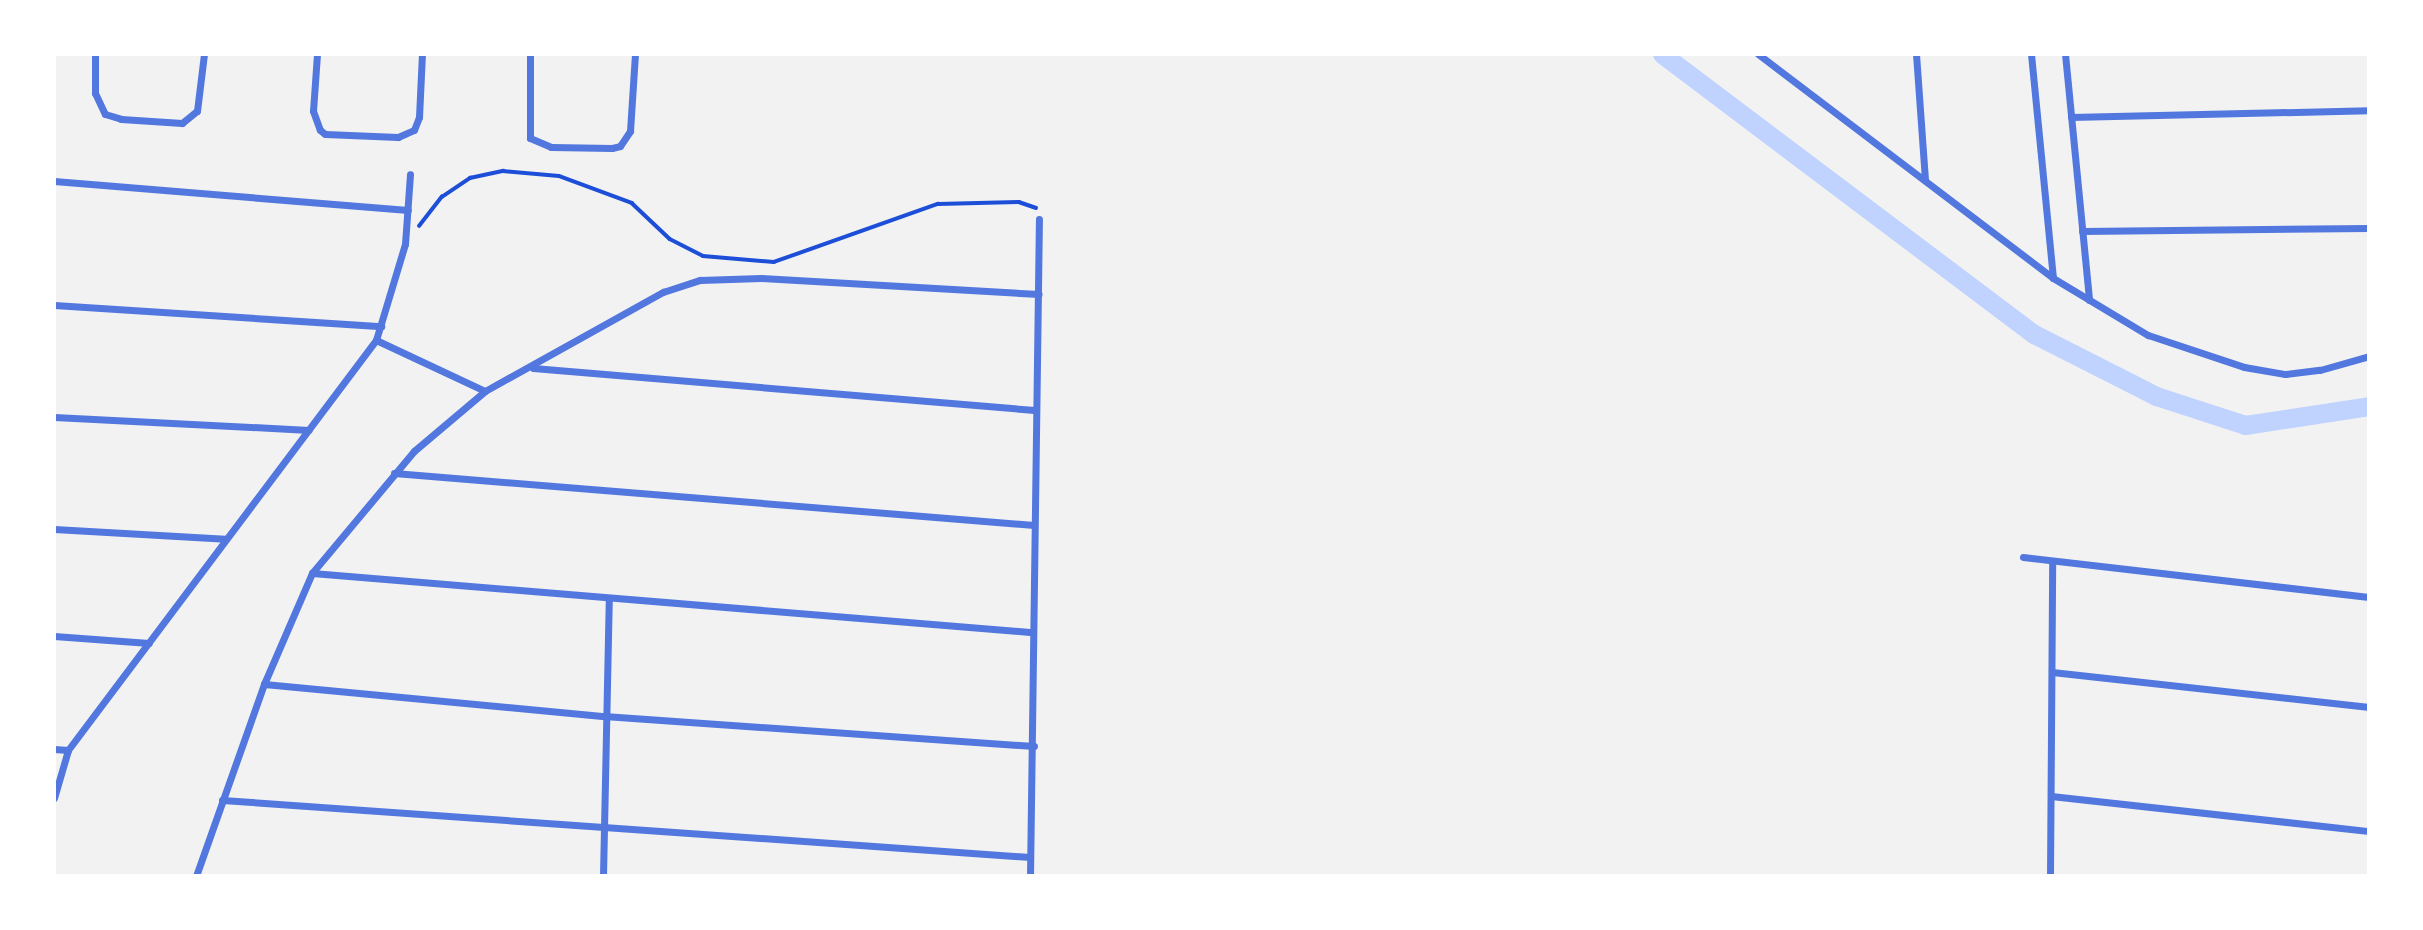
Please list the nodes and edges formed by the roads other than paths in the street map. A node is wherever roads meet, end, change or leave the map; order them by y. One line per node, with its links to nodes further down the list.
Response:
1 (94, 54): 2 (street)
2 (204, 54)
3 (317, 54): 4 (street)
4 (422, 54)
5 (530, 54): 6 (street)
6 (635, 54)
7 (1758, 54): 14 (street)
8 (1916, 54): 14 (street)
9 (2031, 54): 20 (street)
10 (2065, 54): 12 (street)
11 (2369, 110): 12 (street)
12 (2071, 117): 19 (street)
13 (410, 174): 16 (street)
14 (1925, 180): 20 (street)
15 (54, 181): 16 (street)
16 (408, 210): 24 (street)
17 (1039, 219): 21 (street)
18 (2369, 228): 19 (street)
19 (2082, 231): 22 (street)
20 (2053, 278): 22 (street)
21 (1039, 294): 27 (street); 29 (street)
22 (2089, 300): 26 (street)
23 (54, 305): 24 (street)
24 (381, 326): 25 (street)
25 (376, 340): 28 (street); 31 (street)
26 (2369, 356)
27 (532, 368): 28 (street); 29 (street)
28 (485, 391): 32 (street)
29 (1034, 410): 33 (street)
30 (54, 417): 31 (street)
31 (309, 430): 35 (street)
32 (394, 473): 33 (street); 38 (street)
33 (1034, 525): 41 (street)
34 (54, 528): 35 (street)
35 (225, 539): 43 (street)
36 (2023, 557): 37 (street)
37 (2052, 562): 39 (street); 44 (street)
38 (312, 572): 40 (street); 45 (street)
39 (2369, 597)
40 (609, 599): 41 (street); 47 (street)
41 (1030, 632): 48 (street)
42 (54, 636): 43 (street)
43 (149, 643): 50 (street)
44 (2052, 672): 46 (street); 51 (street)
45 (264, 684): 47 (street); 53 (street)
46 (2369, 707)
47 (604, 716): 48 (street); 54 (street)
48 (1034, 746): 56 (street)
49 (54, 749): 50 (street)
50 (68, 750): 52 (street)
51 (2051, 796): 55 (street); 60 (street)
52 (54, 798)
53 (222, 800): 54 (street); 57 (street)
54 (604, 826): 56 (street); 58 (street)
55 (2369, 831)
56 (1030, 857): 59 (street)
57 (196, 876)
58 (603, 876)
59 (1030, 876)
60 (2050, 876)

